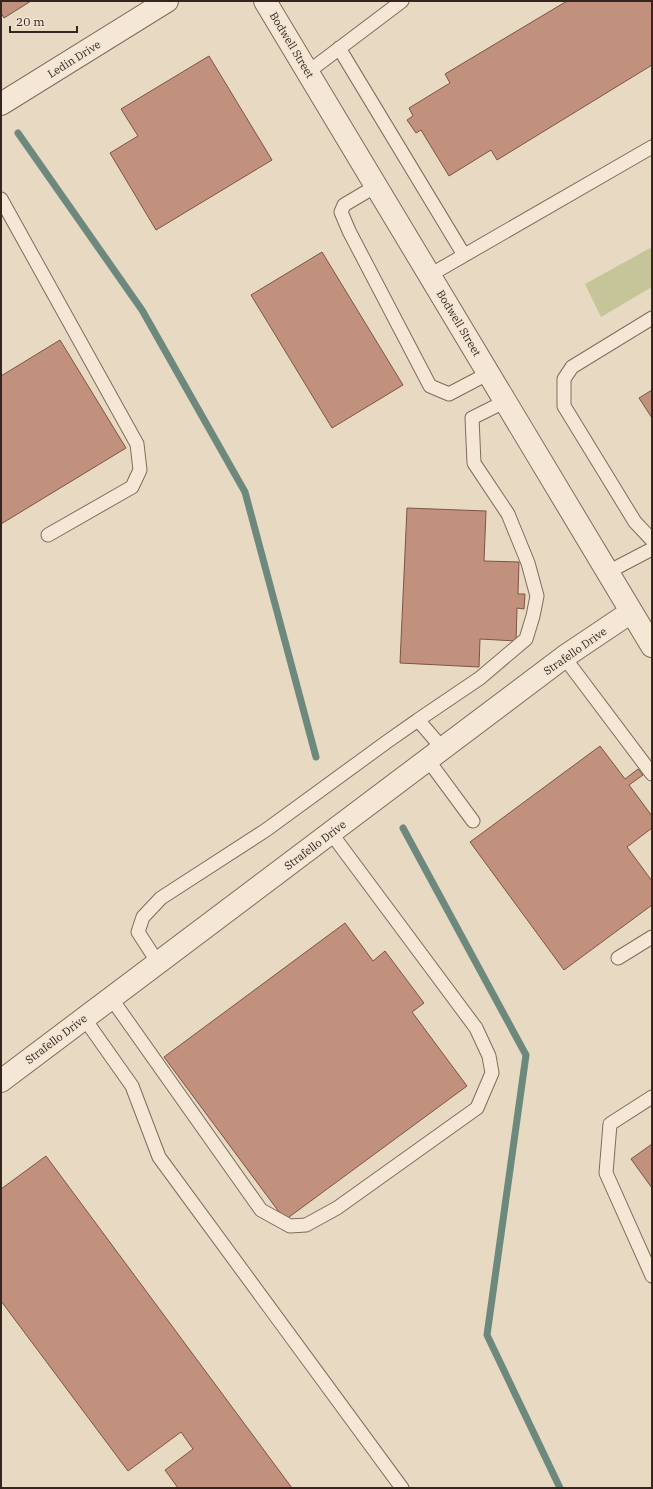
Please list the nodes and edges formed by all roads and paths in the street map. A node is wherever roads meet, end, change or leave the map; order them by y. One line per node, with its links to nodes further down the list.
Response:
1 (167, 1): 6 (street, Ledin Drive)
2 (265, 1): 5 (street, Bodwell Street)
3 (402, 1): 4 (lane)
4 (339, 48): 5 (lane); 10 (lane)
5 (308, 72): 8 (street, Bodwell Street)
6 (1, 104)
7 (652, 147): 10 (lane)
8 (376, 186): 11 (street, Bodwell Street); 13 (lane)
9 (1, 199): 15 (lane)
10 (464, 255): 11 (lane)
11 (430, 275): 13 (street, Bodwell Street)
12 (652, 318): 16 (lane)
13 (489, 372): 14 (street, Bodwell Street)
14 (506, 401): 18 (street, Bodwell Street); 22 (lane)
15 (48, 535)
16 (652, 540)
17 (652, 549): 18 (lane)
18 (608, 572): 19 (street, Bodwell Street)
19 (631, 612): 20 (street, Bodwell Street); 21 (street, Strafello Drive)
20 (652, 646)
21 (564, 657): 23 (street, Strafello Drive); 24 (lane)
22 (418, 720): 23 (lane); 29 (lane)
23 (435, 754): 25 (lane); 26 (street, Strafello Drive)
24 (652, 774)
25 (473, 821)
26 (331, 833): 29 (street, Strafello Drive); 30 (lane)
27 (652, 937): 28 (lane)
28 (618, 958)
29 (158, 963): 30 (street, Strafello Drive)
30 (111, 998): 31 (street, Strafello Drive)
31 (84, 1018): 32 (street, Strafello Drive); 35 (lane)
32 (1, 1080)
33 (652, 1097): 34 (lane)
34 (652, 1276)
35 (402, 1488)

